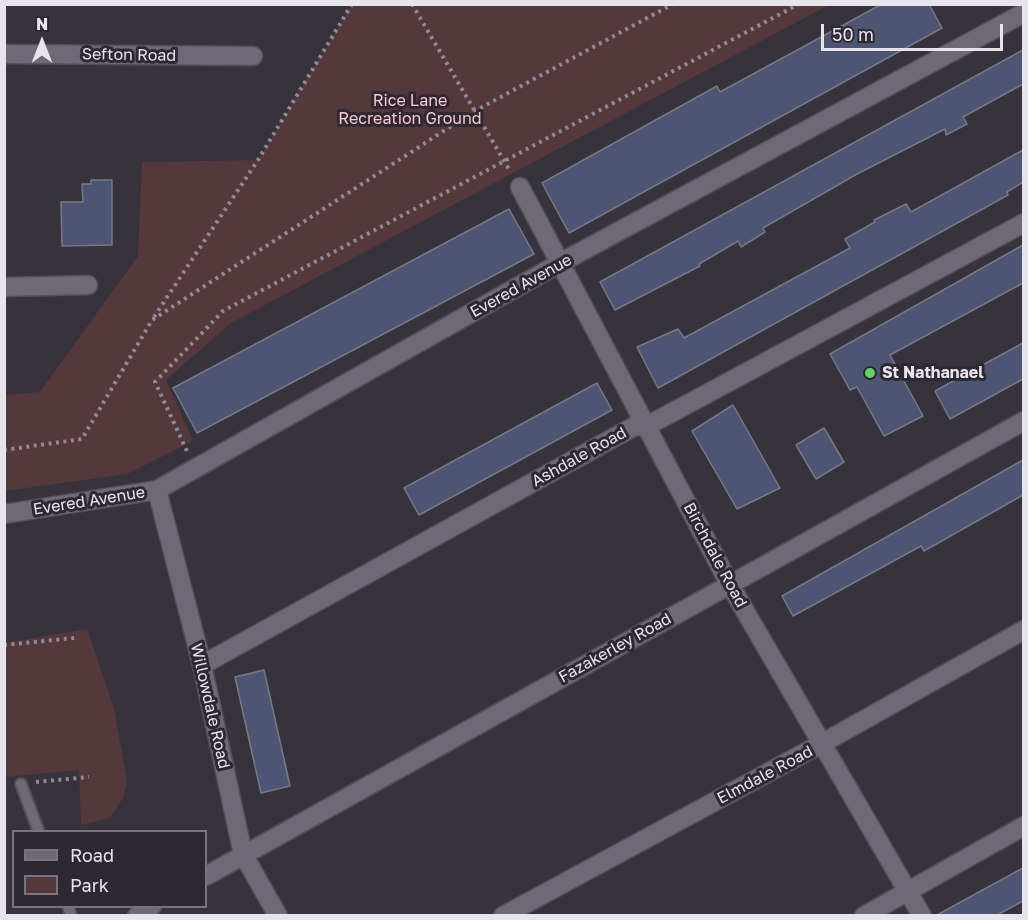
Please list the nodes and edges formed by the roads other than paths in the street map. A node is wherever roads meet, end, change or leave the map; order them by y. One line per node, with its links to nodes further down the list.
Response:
1 (1023, 13): 6 (street, Evered Avenue)
2 (4, 54): 3 (street, Sefton Road)
3 (253, 56)
4 (520, 187): 6 (street, Birchdale Road)
5 (1023, 223): 10 (street, Ashdale Road)
6 (560, 263): 10 (street, Birchdale Road); 11 (street, Evered Avenue)
7 (88, 285): 8 (street)
8 (4, 287)
9 (1023, 421): 13 (street, Fazakerley Road)
10 (647, 426): 13 (street, Birchdale Road); 15 (street, Ashdale Road)
11 (157, 490): 12 (street, Evered Avenue); 15 (street, Willowdale Road)
12 (4, 514)
13 (730, 585): 16 (street, Birchdale Road); 20 (street, Fazakerley Road)
14 (1023, 630): 16 (street, Elmdale Road)
15 (202, 665): 20 (street, Willowdale Road)
16 (821, 744): 22 (street, Birchdale Road); 24 (street, Elmdale Road)
17 (21, 784): 19 (lane)
18 (1023, 826): 22 (street)
19 (39, 830)
20 (243, 854): 21 (street, Fazakerley Road); 23 (street, Willowdale Road)
21 (207, 875)
22 (908, 891): 25 (street); 26 (street, Birchdale Road)
23 (278, 915)
24 (503, 915)
25 (864, 915)
26 (922, 915)

